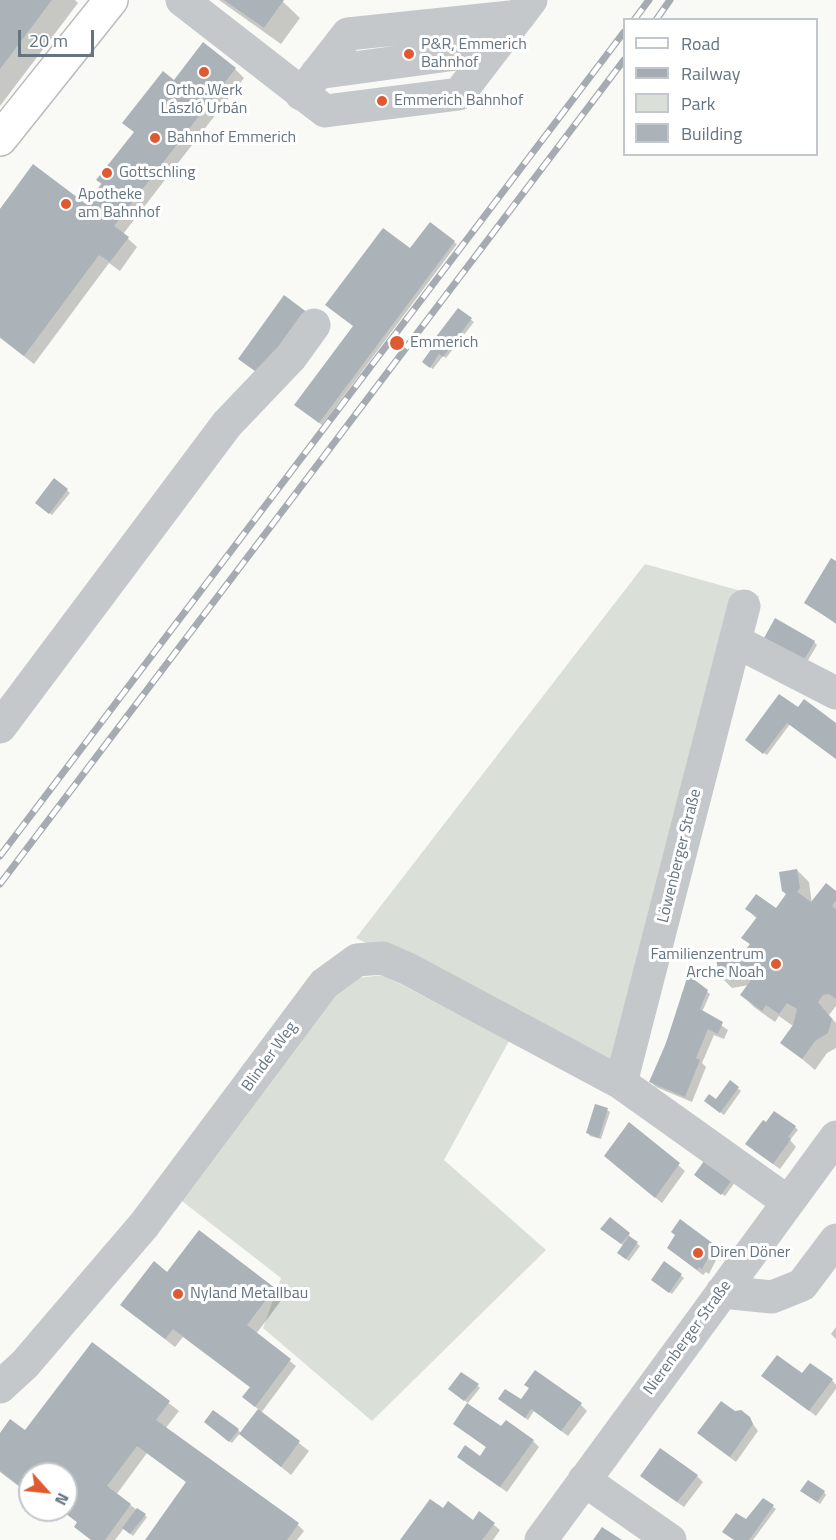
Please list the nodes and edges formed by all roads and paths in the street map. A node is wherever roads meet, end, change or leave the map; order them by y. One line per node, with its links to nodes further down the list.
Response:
1 (111, 0): 5 (main road)
2 (182, 0): 4 (street)
3 (525, 8): 4 (street); 4 (street)
4 (309, 83)
5 (0, 139)
6 (314, 325): 10 (street)
7 (744, 606): 8 (street, Löwenberger Straße)
8 (735, 641): 9 (street); 11 (street, Löwenberger Straße)
9 (836, 693)
10 (0, 727)
11 (621, 1083): 13 (street); 16 (street, Blinder Weg)
12 (836, 1137): 13 (street, Nierenberger Straße)
13 (788, 1202): 15 (street, Nierenberger Straße)
14 (836, 1240): 15 (street)
15 (722, 1292): 17 (street, Nierenberger Straße)
16 (0, 1387)
17 (584, 1480): 18 (street, Nierenberger Straße); 19 (street)
18 (541, 1540)
19 (670, 1540)

